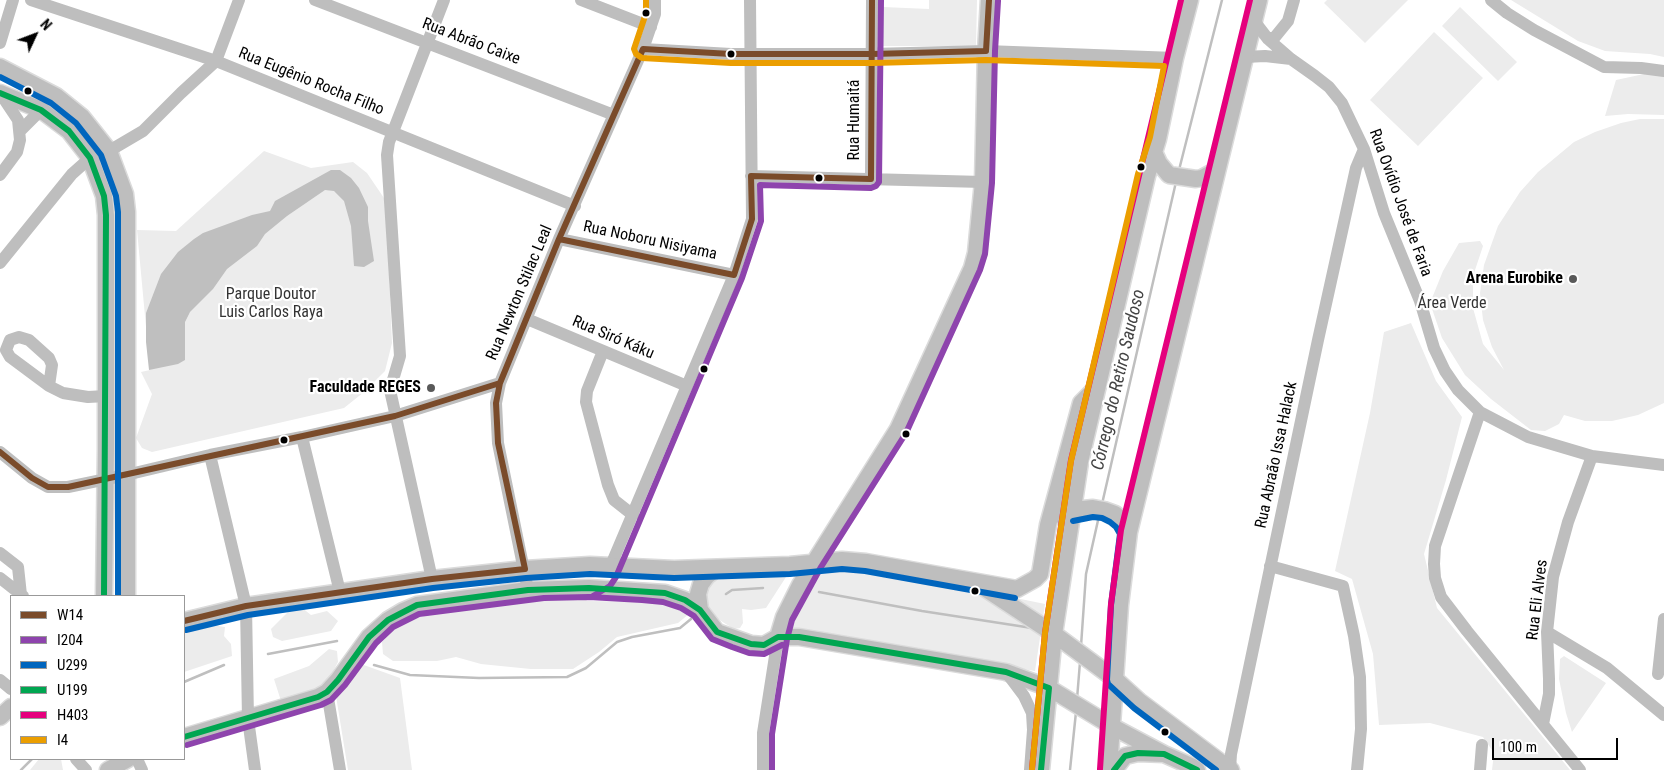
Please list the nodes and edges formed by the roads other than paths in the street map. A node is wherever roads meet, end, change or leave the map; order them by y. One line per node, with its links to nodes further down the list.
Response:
1 (13, 0): 19 (street)
2 (31, 0): 27 (street, Rua Eugênio Rocha Filho)
3 (239, 0): 27 (street)
4 (315, 0): 18 (street, Rua Abrão Caixe)
5 (444, 0): 18 (street)
6 (581, 0): 16 (street)
7 (654, 0): 16 (street, Rua Newton Stilac Leal)
8 (750, 0): 22 (street)
9 (872, 0): 23 (street, Rua Humaitá)
10 (989, 0): 21 (main road)
11 (1190, 0): 25 (main road)
12 (1259, 0): 15 (main road)
13 (1294, 0): 17 (street)
14 (1491, 0): 29 (street)
15 (1254, 19): 17 (street, Rua Ovídio José de Faria); 24 (main road)
16 (651, 27): 20 (street, Rua Newton Stilac Leal)
17 (1268, 39): 26 (street, Rua Ovídio José de Faria)
18 (426, 42): 32 (street, Rua Abrão Caixe); 34 (street)
19 (0, 43)
20 (643, 49): 22 (street); 32 (street, Rua Newton Stilac Leal)
21 (986, 51): 23 (street); 25 (street); 43 (main road)
22 (750, 54): 23 (street); 41 (street)
23 (872, 54): 42 (street, Rua Humaitá)
24 (1245, 57): 26 (street, Rua Ovídio José de Faria); 39 (main road)
25 (1175, 58): 37 (main road)
26 (1291, 59): 35 (street, Rua Ovídio José de Faria)
27 (216, 61): 34 (street, Rua Eugênio Rocha Filho); 36 (street)
28 (0, 67): 36 (main road)
29 (1664, 71)
30 (0, 93): 31 (main road); 33 (street)
31 (41, 110): 33 (street); 38 (main road)
32 (614, 115): 44 (street, Rua Newton Stilac Leal)
33 (20, 132): 40 (street)
34 (393, 133): 44 (street, Rua Eugênio Rocha Filho); 56 (street)
35 (1364, 149): 55 (street, Rua Ovídio José de Faria); 75 (street, Rua Abraão Issa Halack)
36 (109, 151): 38 (street); 64 (main road)
37 (1154, 152): 39 (main road); 53 (main road)
38 (90, 158): 46 (street); 54 (main road)
39 (1217, 170): 68 (main road)
40 (0, 175)
41 (751, 176): 42 (street); 47 (street)
42 (871, 180): 43 (street)
43 (983, 182): 69 (main road)
44 (575, 206): 45 (street, Rua Newton Stilac Leal)
45 (559, 239): 47 (street, Rua Noboru Nisiyama); 48 (street, Rua Newton Stilac Leal)
46 (0, 263)
47 (734, 275): 52 (street)
48 (527, 319): 49 (street, Rua Siró Káku); 50 (street, Rua Newton Stilac Leal)
49 (603, 351): 52 (street, Rua Siró Káku); 67 (street)
50 (500, 383): 56 (street); 77 (street, Rua Newton Stilac Leal)
51 (48, 386): 54 (street)
52 (687, 386): 67 (street)
53 (1098, 386): 58 (main road); 62 (main road)
54 (106, 396): 65 (main road)
55 (1480, 412): 61 (street, Rua Ovídio José de Faria); 105 (street)
56 (395, 416): 57 (street); 79 (street)
57 (302, 438): 60 (street); 83 (street)
58 (1069, 443): 62 (main road); 70 (main road)
59 (0, 452): 65 (street)
60 (210, 456): 64 (street); 87 (street)
61 (1592, 456): 63 (street, Rua Ovídio José de Faria); 91 (street, Rua Eli Alves)
62 (1080, 462): 66 (main road)
63 (1664, 465)
64 (126, 475): 65 (street); 86 (main road)
65 (106, 479): 85 (main road)
66 (1071, 512): 68 (main road); 70 (main road); 92 (main road)
67 (633, 514): 74 (street)
68 (1130, 532): 97 (main road)
69 (832, 533): 72 (main road); 73 (main road)
70 (1047, 533): 80 (main road)
71 (0, 552): 84 (street)
72 (866, 562): 73 (main road); 80 (main road)
73 (813, 563): 76 (main road); 93 (main road)
74 (611, 565): 76 (main road); 77 (main road); 81 (main road)
75 (1270, 566): 123 (street, Rua Abraão Issa Halack); 124 (street)
76 (717, 568): 88 (main road)
77 (525, 569): 79 (main road); 82 (street, Rua Newton Stilac Leal)
78 (0, 578): 84 (street)
79 (432, 579): 83 (main road)
80 (976, 582): 92 (main road)
81 (589, 588): 82 (main road); 88 (main road)
82 (528, 590): 100 (main road)
83 (340, 592): 87 (main road)
84 (22, 595)
85 (104, 595)
86 (127, 595)
87 (246, 606): 90 (main road); 104 (street)
88 (700, 610): 93 (main road)
89 (1664, 619): 95 (street)
90 (185, 621)
91 (1547, 632): 102 (street); 105 (street, Rua Eli Alves)
92 (1054, 634): 97 (main road); 99 (main road)
93 (778, 637): 94 (main road); 117 (street)
94 (1006, 672): 99 (main road); 107 (street)
95 (1658, 674)
96 (0, 680): 98 (street)
97 (1116, 680): 106 (main road); 123 (main road)
98 (10, 688)
99 (1050, 688): 106 (main road); 107 (street); 119 (main road)
100 (327, 692): 104 (main road); 116 (street)
101 (10, 709): 103 (main road)
102 (1664, 715)
103 (0, 717)
104 (248, 719): 108 (main road); 115 (street)
105 (1543, 724): 126 (street)
106 (1113, 727): 110 (main road); 120 (main road)
107 (1033, 728): 118 (street)
108 (185, 737)
109 (1482, 746): 125 (street)
110 (1164, 754): 121 (main road); 122 (main road)
111 (77, 760): 113 (street)
112 (126, 760): 114 (main road)
113 (86, 770)
114 (108, 770)
115 (255, 770)
116 (340, 770)
117 (763, 770)
118 (1030, 770)
119 (1041, 770)
120 (1109, 770)
121 (1114, 770)
122 (1197, 770)
123 (1230, 770)
124 (1357, 770)
125 (1480, 770)
126 (1580, 770)

